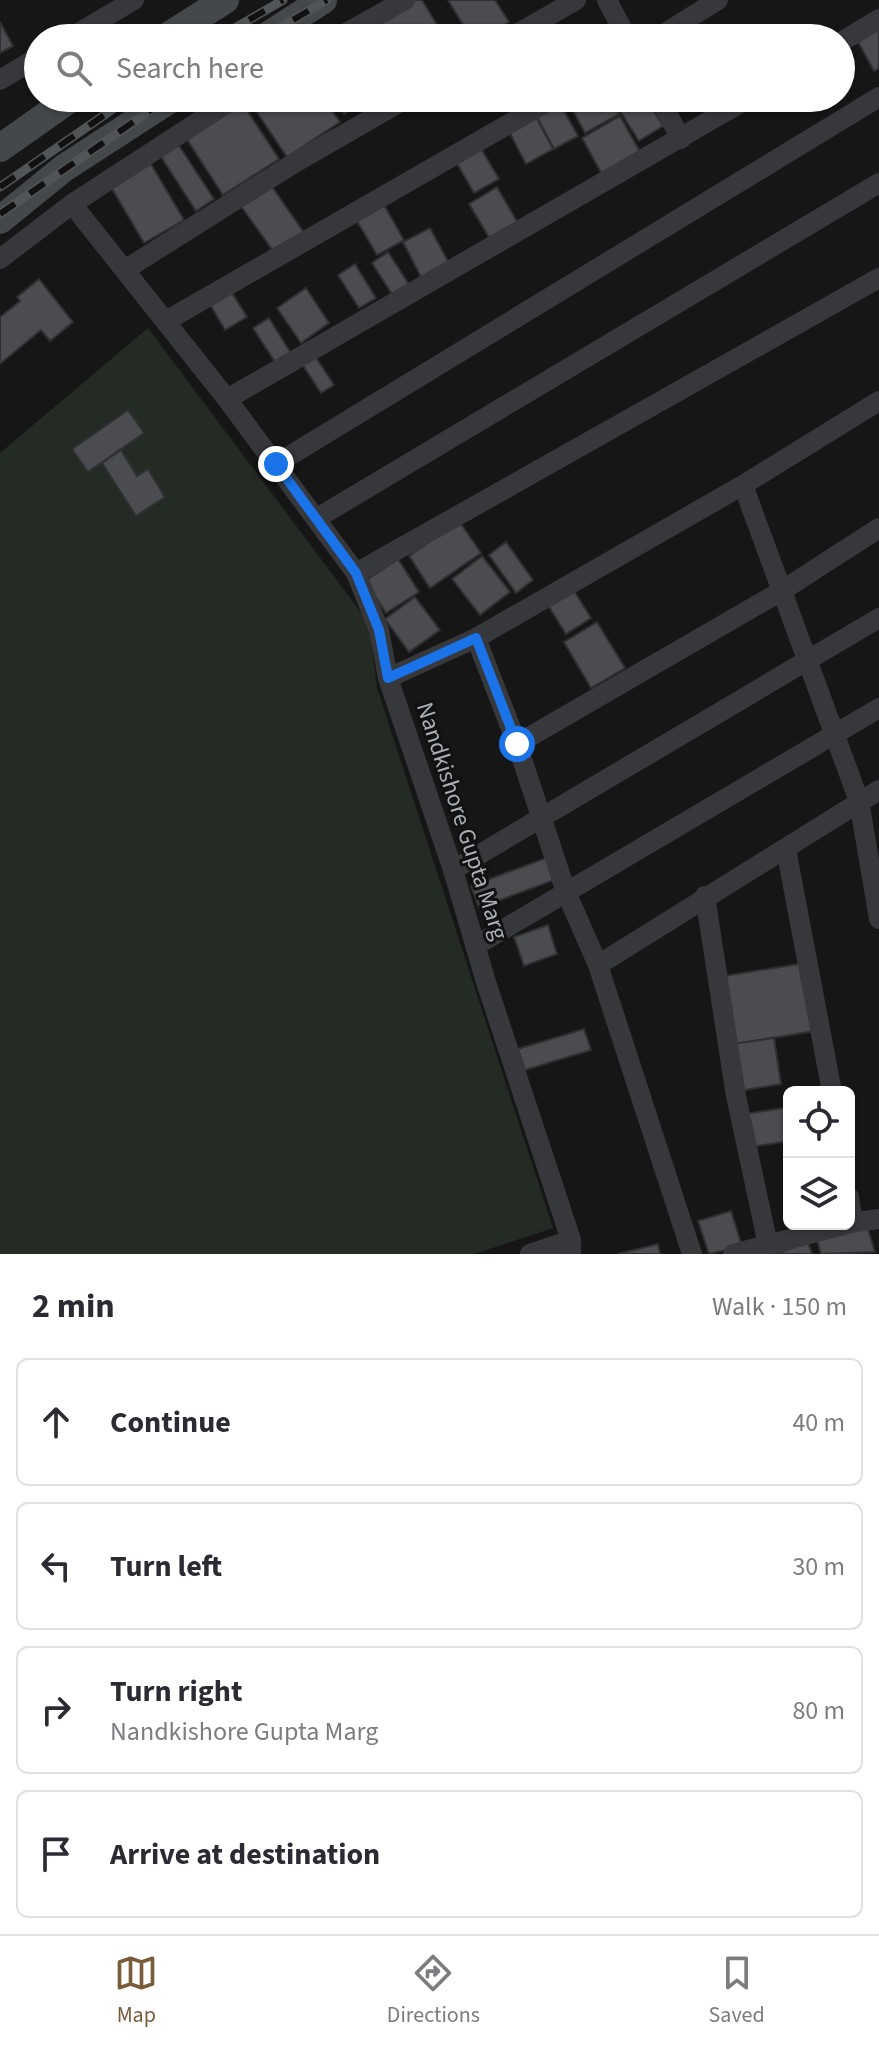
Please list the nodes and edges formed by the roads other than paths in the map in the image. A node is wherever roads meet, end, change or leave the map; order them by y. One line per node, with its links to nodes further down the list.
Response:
1 (134, 0): 9 (street)
2 (225, 0): 10 (main road)
3 (323, 0): 11 (main road)
4 (405, 0): 12 (street)
5 (576, 0): 13 (street)
6 (607, 0): 14 (street)
7 (718, 0): 15 (street)
8 (879, 19): 16 (street)
9 (94, 24)
10 (187, 24)
11 (286, 24)
12 (362, 24)
13 (534, 24)
14 (620, 24)
15 (679, 24)
16 (855, 34)
17 (24, 65): 18 (street)
18 (0, 80)
19 (879, 97): 28 (street)
20 (51, 112): 30 (main road)
21 (150, 112): 33 (main road)
22 (213, 112): 32 (street)
23 (383, 112): 35 (street)
24 (530, 112): 37 (street)
25 (667, 112): 29 (street)
26 (726, 112): 29 (street)
27 (854, 112): 40 (street)
28 (855, 112)
29 (681, 139): 38 (street)
30 (0, 148)
31 (879, 183): 42 (street)
32 (72, 204): 34 (street); 35 (street, Nandkishore Gupta Marg)
33 (0, 220)
34 (0, 259)
35 (126, 269): 37 (street, Nandkishore Gupta Marg)
36 (879, 278): 44 (street)
37 (166, 321): 38 (street, Nandkishore Gupta Marg)
38 (227, 399): 40 (street, Nandkishore Gupta Marg)
39 (879, 401): 41 (street)
40 (276, 464): 42 (street, Nandkishore Gupta Marg)
41 (743, 485): 45 (street); 47 (street)
42 (317, 518): 44 (street, Nandkishore Gupta Marg)
43 (879, 528): 45 (street)
44 (356, 573): 49 (street, Nandkishore Gupta Marg)
45 (783, 590): 48 (street); 52 (street)
46 (879, 618): 48 (street)
47 (476, 638): 49 (street); 52 (street)
48 (807, 661): 51 (street); 55 (street)
49 (388, 678): 57 (street, Nandkishore Gupta Marg)
50 (879, 708): 51 (street)
51 (834, 735): 54 (street); 58 (street)
52 (517, 744): 55 (street)
53 (879, 790): 54 (street)
54 (859, 801): 56 (street); 60 (street)
55 (541, 820): 57 (street); 58 (street)
56 (786, 849): 59 (street); 63 (street)
57 (453, 870): 61 (street, Nandkishore Gupta Marg)
58 (566, 892): 61 (street); 62 (street)
59 (705, 896): 62 (street); 67 (street)
60 (879, 919)
61 (475, 946): 68 (street, Nandkishore Gupta Marg)
62 (598, 965): 70 (street)
63 (831, 1086)
64 (879, 1219): 65 (street)
65 (855, 1222)
66 (824, 1230): 67 (street)
67 (768, 1245): 71 (street)
68 (571, 1247): 69 (street)
69 (530, 1254)
70 (692, 1254)
71 (733, 1254)

